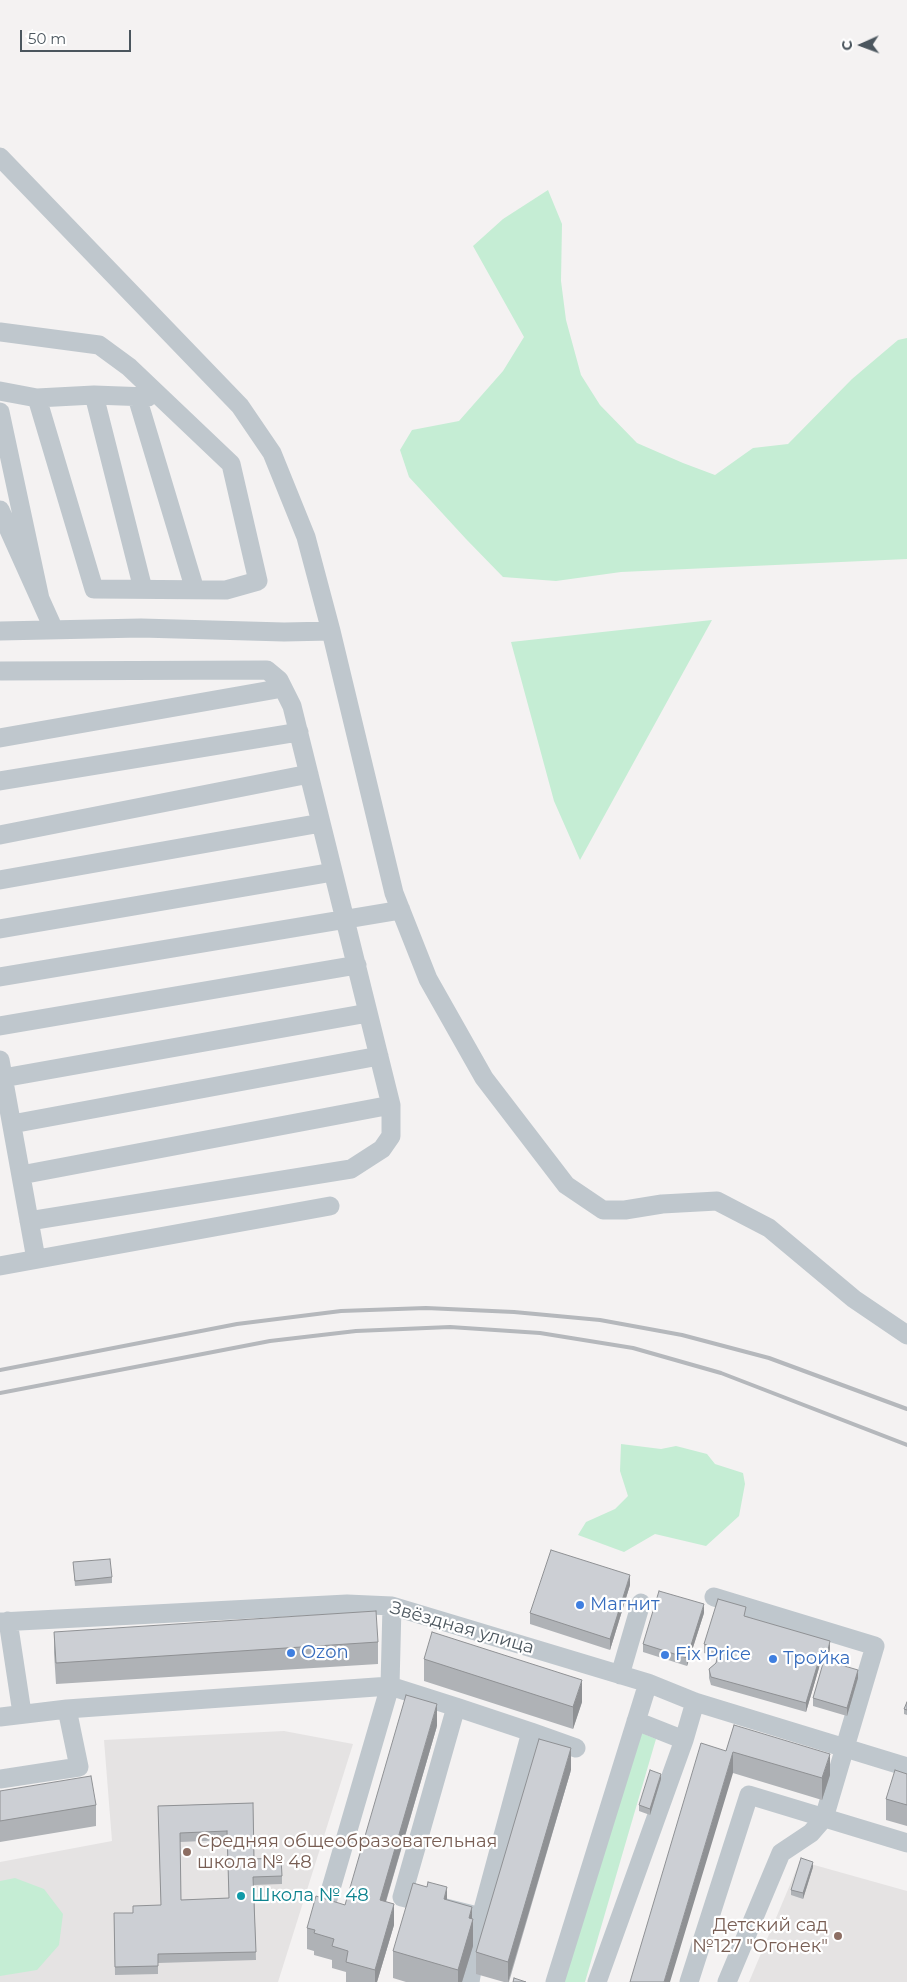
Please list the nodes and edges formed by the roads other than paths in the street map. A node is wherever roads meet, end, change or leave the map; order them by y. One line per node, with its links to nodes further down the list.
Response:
1 (0, 157): 15 (street)
2 (0, 332): 5 (street)
3 (0, 392): 7 (street)
4 (94, 395): 6 (street); 7 (street); 10 (street)
5 (160, 396): 6 (street); 11 (street)
6 (136, 397): 11 (street)
7 (38, 398): 10 (street)
8 (0, 412): 12 (street)
9 (0, 510): 12 (street)
10 (143, 589): 11 (street)
11 (195, 590)
12 (40, 599): 13 (street)
13 (54, 630): 14 (street); 15 (street)
14 (0, 631)
15 (332, 631): 26 (street)
16 (0, 671): 17 (street)
17 (283, 688): 18 (street); 19 (street)
18 (299, 732): 20 (street); 21 (street)
19 (0, 738)
20 (309, 774): 22 (street); 23 (street)
21 (0, 781)
22 (321, 823): 24 (street); 25 (street)
23 (0, 835)
24 (334, 872): 27 (street); 28 (street)
25 (0, 880)
26 (401, 910): 27 (street); 42 (street)
27 (345, 920): 29 (street); 30 (street)
28 (0, 929)
29 (356, 965): 31 (street); 32 (street)
30 (0, 977)
31 (368, 1013): 33 (street); 34 (street)
32 (0, 1026)
33 (379, 1056): 35 (street); 36 (street)
34 (2, 1069): 36 (street)
35 (391, 1105): 37 (street); 39 (street)
36 (12, 1124): 37 (street)
37 (21, 1174): 39 (street)
38 (330, 1206): 40 (street)
39 (29, 1221): 40 (street)
40 (36, 1259): 41 (street)
41 (0, 1266)
42 (907, 1335)
43 (714, 1597): 58 (street)
44 (641, 1603): 47 (street)
45 (392, 1606): 46 (street, Звёздная улица); 47 (street, Звёздная улица); 49 (street)
46 (4, 1622): 53 (street)
47 (620, 1675): 48 (street, Звёздная улица)
48 (648, 1683): 50 (street, Звёздная улица); 55 (street)
49 (390, 1686): 51 (street); 52 (street); 64 (street)
50 (695, 1702): 57 (street); 58 (street, Звёздная улица)
51 (456, 1707): 56 (street); 65 (street)
52 (67, 1709): 53 (street); 61 (street)
53 (22, 1713): 54 (street)
54 (0, 1716)
55 (636, 1721): 57 (street); 67 (street)
56 (531, 1732): 59 (street); 65 (street)
57 (684, 1740): 68 (street)
58 (845, 1747): 60 (street, Звёздная улица); 62 (street)
59 (576, 1748)
60 (907, 1767)
61 (0, 1779)
62 (824, 1818): 63 (street); 69 (street); 70 (street)
63 (907, 1843)
64 (325, 1909)
65 (481, 1917): 66 (street)
66 (470, 1982)
67 (555, 1982)
68 (597, 1982)
69 (689, 1982)
70 (727, 1982)

